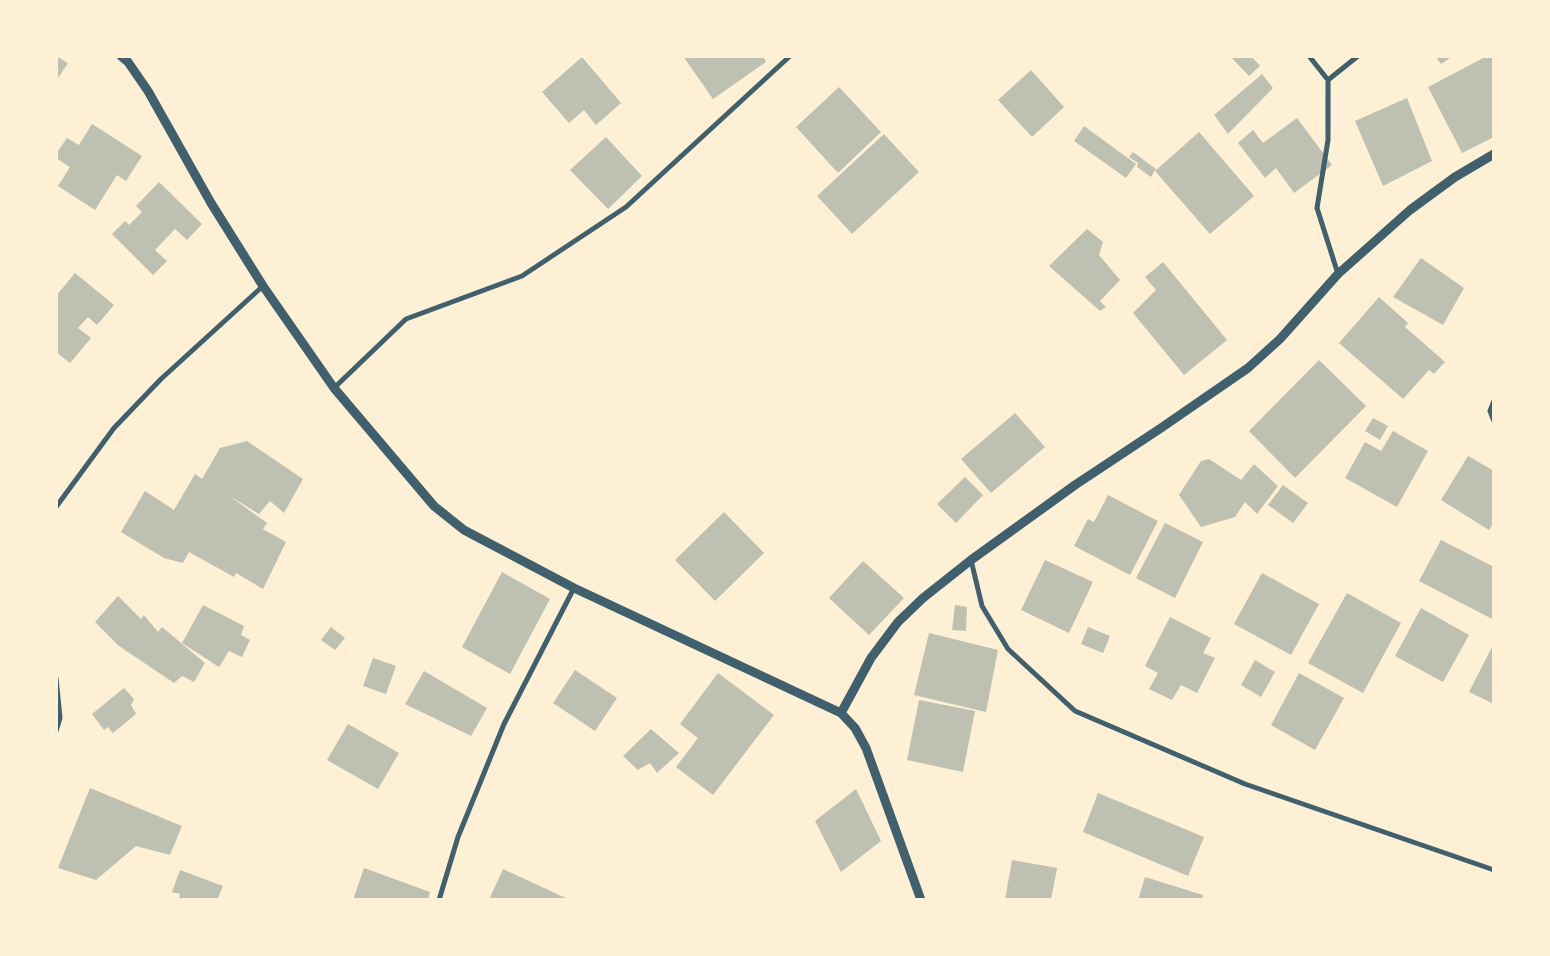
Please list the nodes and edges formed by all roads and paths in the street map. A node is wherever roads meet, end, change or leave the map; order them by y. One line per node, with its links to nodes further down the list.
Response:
1 (790, 56): 9 (street)
2 (1309, 56): 5 (street)
3 (1358, 56): 5 (street)
4 (126, 58): 8 (street)
5 (1328, 80): 7 (street)
6 (1494, 154): 7 (street)
7 (1338, 274): 13 (street)
8 (263, 286): 9 (street); 12 (street)
9 (334, 388): 14 (street)
10 (1494, 401): 11 (street)
11 (1494, 422)
12 (56, 507)
13 (971, 560): 16 (street); 18 (street)
14 (574, 588): 16 (street); 19 (street)
15 (56, 678): 17 (street)
16 (841, 713): 20 (street)
17 (56, 731)
18 (1494, 870)
19 (439, 900)
20 (921, 900)

